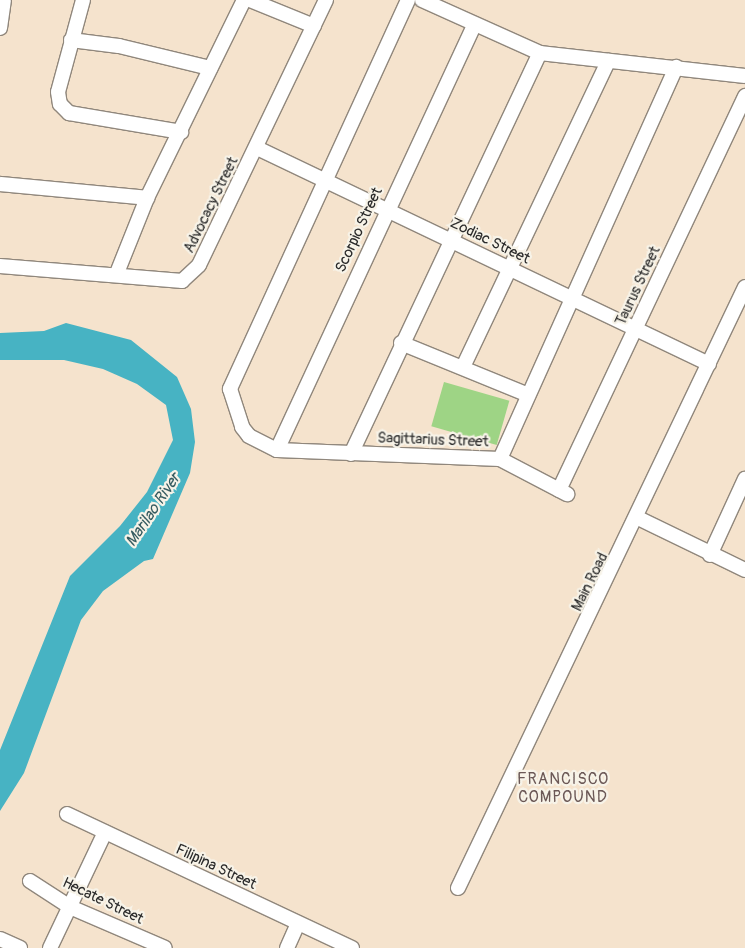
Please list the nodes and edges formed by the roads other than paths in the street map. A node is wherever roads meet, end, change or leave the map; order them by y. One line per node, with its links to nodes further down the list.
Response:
1 (4, 0): 10 (street)
2 (83, 0): 11 (street)
3 (244, 0): 15 (street)
4 (250, 0): 8 (street)
5 (326, 0): 8 (street, Advocacy Street)
6 (408, 0): 20 (street)
7 (422, 0): 9 (street)
8 (314, 26): 19 (street, Advocacy Street)
9 (474, 26): 12 (street); 23 (street, Scorpio Street)
10 (0, 28)
11 (71, 40): 15 (street); 18 (street)
12 (540, 54): 13 (street); 24 (street)
13 (608, 61): 14 (street); 26 (street)
14 (676, 67): 16 (street); 29 (street)
15 (210, 68): 18 (street)
16 (745, 76)
17 (745, 96): 30 (street, Taurus Street)
18 (181, 132): 22 (street)
19 (257, 148): 20 (street, Zodiac Street); 27 (street, Advocacy Street)
20 (322, 180): 23 (street, Zodiac Street); 35 (street)
21 (0, 184): 22 (street)
22 (147, 198): 27 (street)
23 (386, 211): 24 (street, Zodiac Street); 35 (street, Scorpio Street)
24 (449, 239): 26 (street, Zodiac Street); 31 (street)
25 (0, 266): 27 (street, Advocacy Street)
26 (509, 269): 29 (street, Zodiac Street); 33 (street)
27 (116, 274)
28 (745, 287): 32 (street, Main Road)
29 (572, 299): 30 (street, Zodiac Street); 34 (street)
30 (636, 328): 32 (street, Zodiac Street); 39 (street, Taurus Street)
31 (401, 343): 33 (street); 36 (street)
32 (709, 364): 40 (street, Main Road)
33 (463, 367): 34 (street)
34 (526, 394): 37 (street)
35 (277, 450): 36 (street, Sagittarius Street)
36 (351, 454): 37 (street, Sagittarius Street)
37 (500, 459): 39 (street, Sagittarius Street)
38 (745, 479): 41 (street)
39 (563, 492)
40 (638, 518): 41 (street); 46 (street, Main Road)
41 (710, 555): 42 (street)
42 (745, 570)
43 (67, 814): 44 (street, Filipina Street)
44 (105, 832): 47 (street); 48 (street, Filipina Street)
45 (30, 881): 47 (street, Hecate Street)
46 (458, 888)
47 (70, 906): 51 (street); 52 (street, Hecate Street)
48 (298, 923): 53 (street); 54 (street, Filipina Street)
49 (0, 939): 50 (street)
50 (20, 948)
51 (50, 948)
52 (164, 948)
53 (286, 948)
54 (352, 948)

